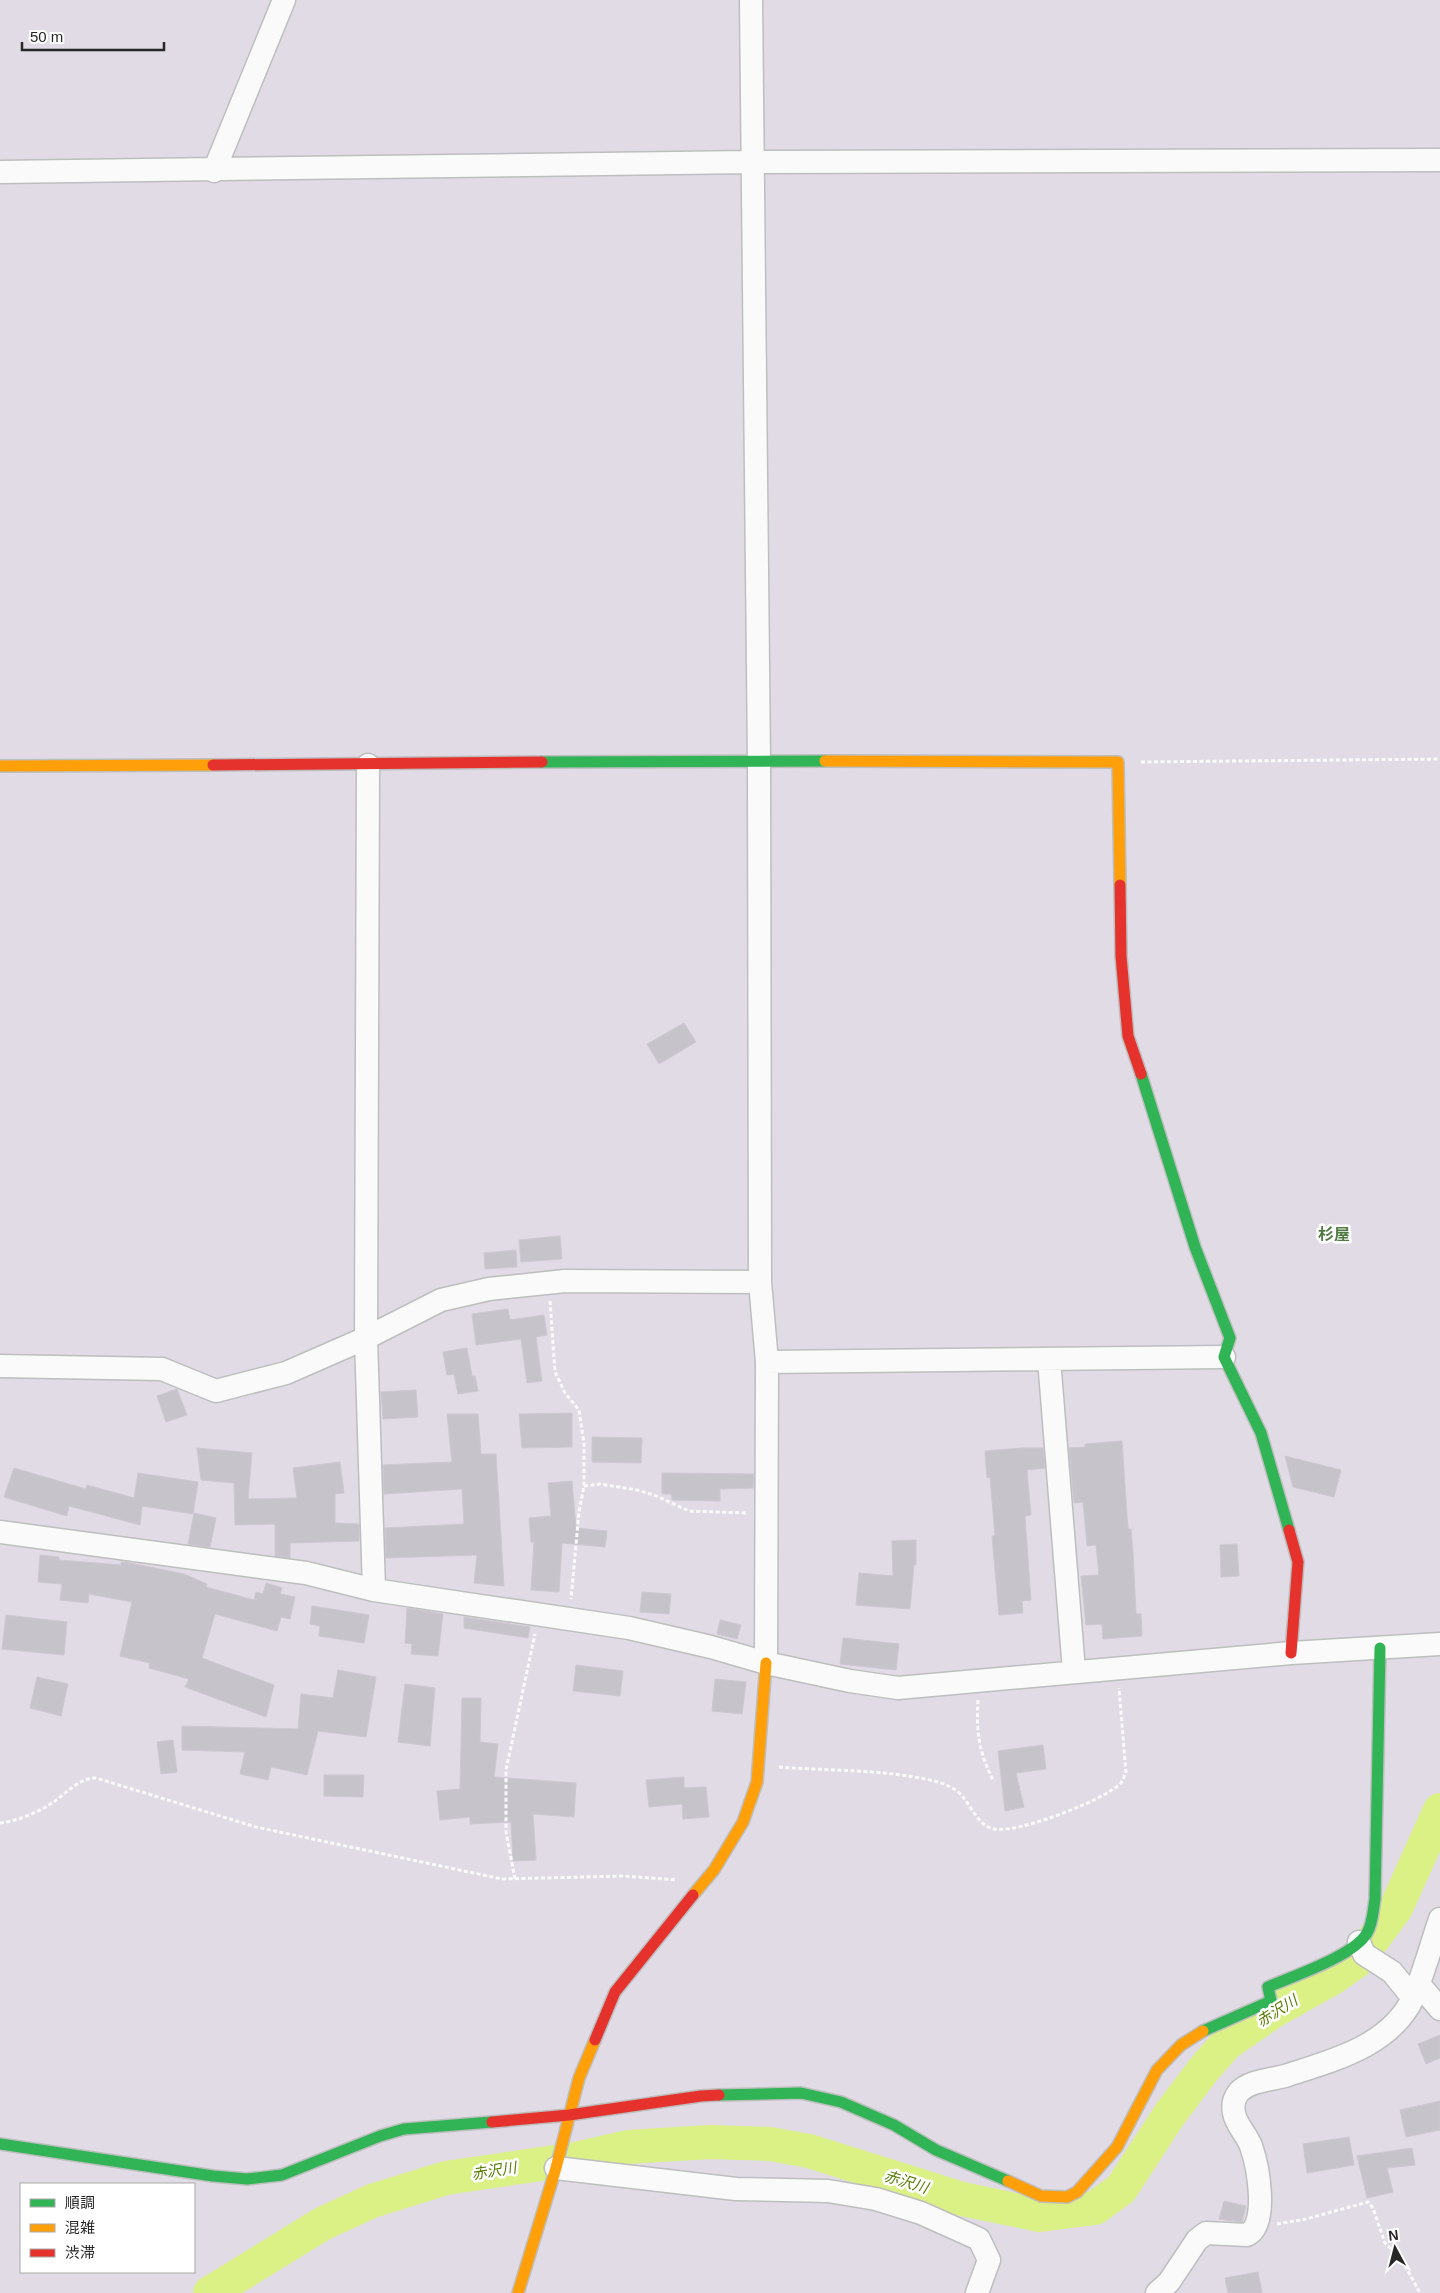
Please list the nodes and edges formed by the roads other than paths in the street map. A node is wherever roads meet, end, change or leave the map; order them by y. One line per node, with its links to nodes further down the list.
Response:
1 (284, 0): 5 (street)
2 (751, 0): 4 (street)
3 (1440, 160): 4 (street)
4 (751, 162): 5 (street); 7 (street)
5 (214, 171): 6 (street)
6 (0, 172)
7 (759, 762): 8 (street); 10 (street); 12 (street)
8 (368, 765): 9 (street); 11 (street)
9 (0, 766)
10 (760, 1282): 11 (street); 14 (street)
11 (366, 1338): 15 (street); 17 (street)
12 (1224, 1357): 13 (street); 20 (street)
13 (1049, 1359): 14 (street); 22 (street)
14 (768, 1362): 21 (street)
15 (0, 1366)
16 (0, 1532): 17 (street)
17 (374, 1590): 21 (street)
18 (1440, 1644): 19 (street)
19 (1380, 1648): 20 (street); 24 (street)
20 (1292, 1653): 22 (street)
21 (766, 1663): 22 (street); 27 (street)
22 (1074, 1671)
23 (1440, 1919): 25 (street)
24 (1359, 1942): 25 (street); 27 (street)
25 (1415, 1991): 26 (street); 32 (street)
26 (1440, 2009)
27 (568, 2121): 28 (street); 29 (street)
28 (0, 2144)
29 (556, 2168): 30 (street); 31 (street)
30 (518, 2293)
31 (977, 2293)
32 (1157, 2293)

